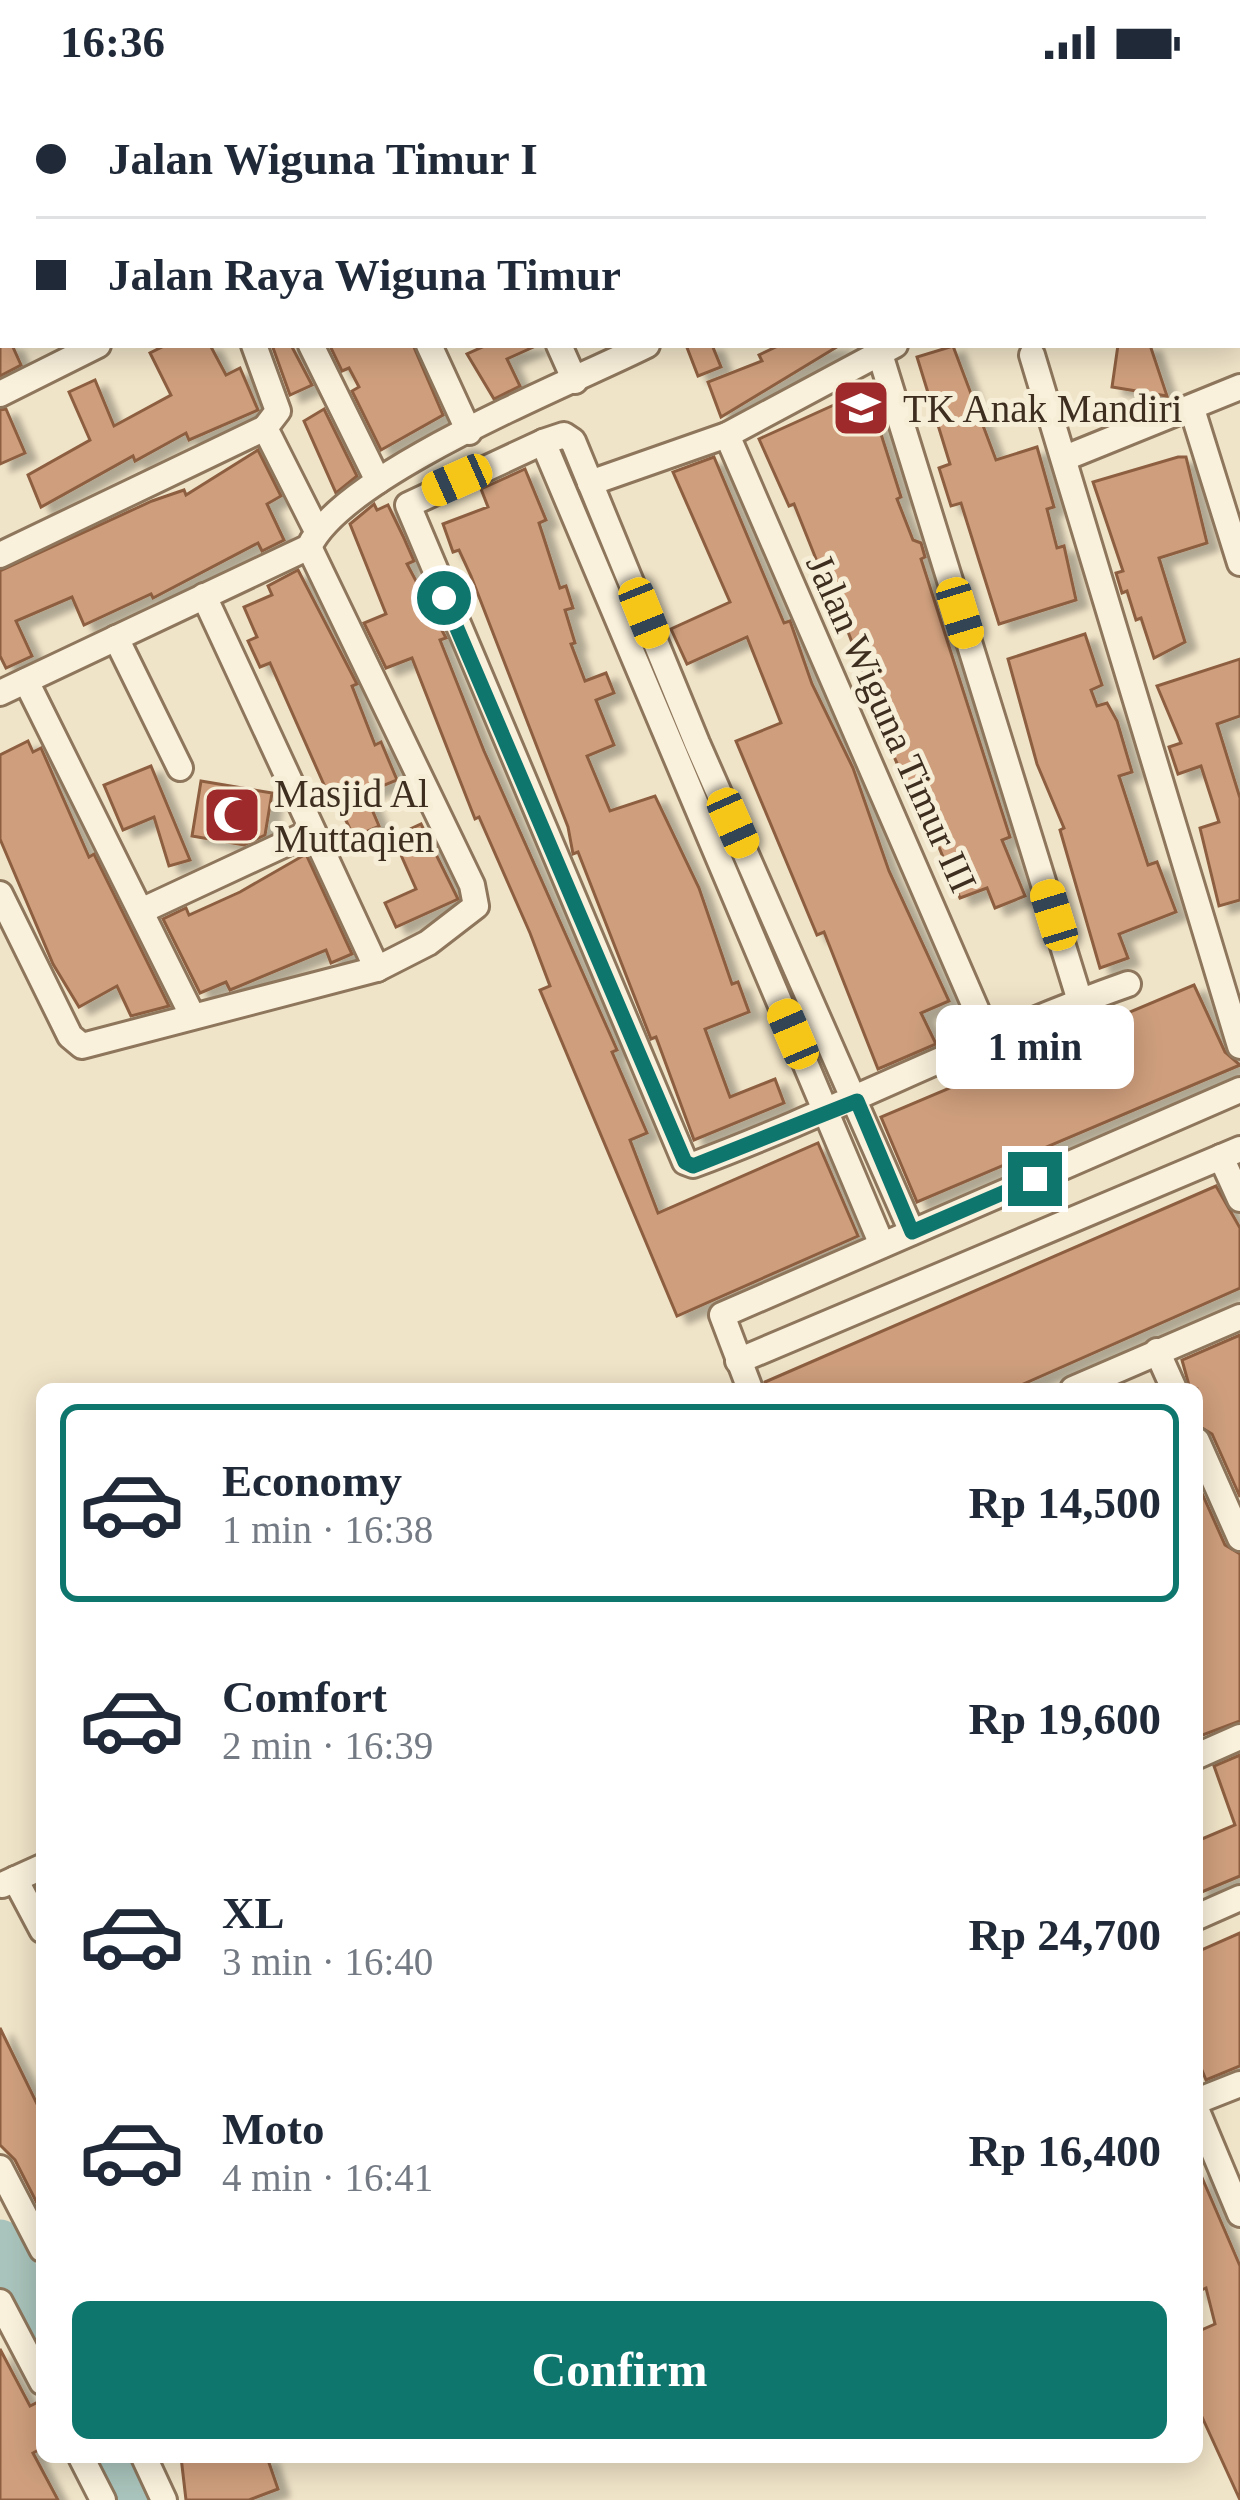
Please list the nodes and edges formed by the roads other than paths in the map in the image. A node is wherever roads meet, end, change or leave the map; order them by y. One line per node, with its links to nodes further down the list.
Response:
1 (92, 348): 11 (street)
2 (255, 348): 13 (street)
3 (312, 348): 18 (street)
4 (430, 348): 14 (street)
5 (560, 348): 9 (street)
6 (641, 348): 9 (street)
7 (888, 350): 15 (street); 34 (street)
8 (1033, 355): 17 (street)
9 (574, 381): 14 (street)
10 (1240, 387): 12 (street)
11 (0, 394)
12 (1192, 409): 17 (street); 22 (street)
13 (265, 428): 20 (street); 21 (street)
14 (469, 432): 18 (street)
15 (727, 435): 19 (street); 36 (street, Jalan Wiguna Timur III)
16 (553, 438): 19 (street); 27 (street); 40 (street)
17 (1065, 458): 37 (street)
18 (377, 482): 20 (street)
19 (590, 483): 27 (street)
20 (313, 539): 23 (street); 32 (street)
21 (0, 555)
22 (1240, 563)
23 (204, 596): 24 (street); 29 (street)
24 (116, 638): 25 (street); 28 (street)
25 (26, 681): 26 (street); 31 (street)
26 (0, 693)
27 (686, 747): 39 (street); 40 (street)
28 (181, 768)
29 (311, 832): 31 (street); 32 (street)
30 (0, 894): 35 (street)
31 (141, 911): 35 (street)
32 (377, 970): 35 (street)
33 (1128, 984): 34 (street)
34 (1080, 1001): 36 (street)
35 (192, 1016)
36 (990, 1041): 39 (street)
37 (1240, 1046)
38 (1240, 1090): 43 (street)
39 (857, 1101): 40 (street); 43 (street)
40 (827, 1115): 44 (street)
41 (1230, 1153): 42 (street); 47 (street)
42 (1240, 1199)
43 (912, 1232): 44 (street)
44 (882, 1244): 47 (street)
45 (1240, 1317): 46 (street)
46 (1157, 1352): 49 (street); 50 (street)
47 (738, 1361): 48 (street)
48 (747, 1383)
49 (1086, 1383)
50 (1171, 1383)
51 (1203, 1455): 52 (street)
52 (1240, 1538)
53 (1240, 1738): 54 (street)
54 (1203, 1753)
55 (36, 1870): 56 (street)
56 (8, 1883): 59 (street)
57 (1240, 1898): 58 (street)
58 (1203, 1914)
59 (36, 1922)
60 (1240, 2084): 61 (street)
61 (1203, 2099)
62 (1203, 2125): 64 (street)
63 (2, 2174): 65 (street)
64 (1240, 2214)
65 (36, 2235)
66 (0, 2302): 67 (street)
67 (36, 2371)
68 (84, 2463): 70 (street)
69 (147, 2463): 71 (street)
70 (103, 2500)
71 (164, 2500)

